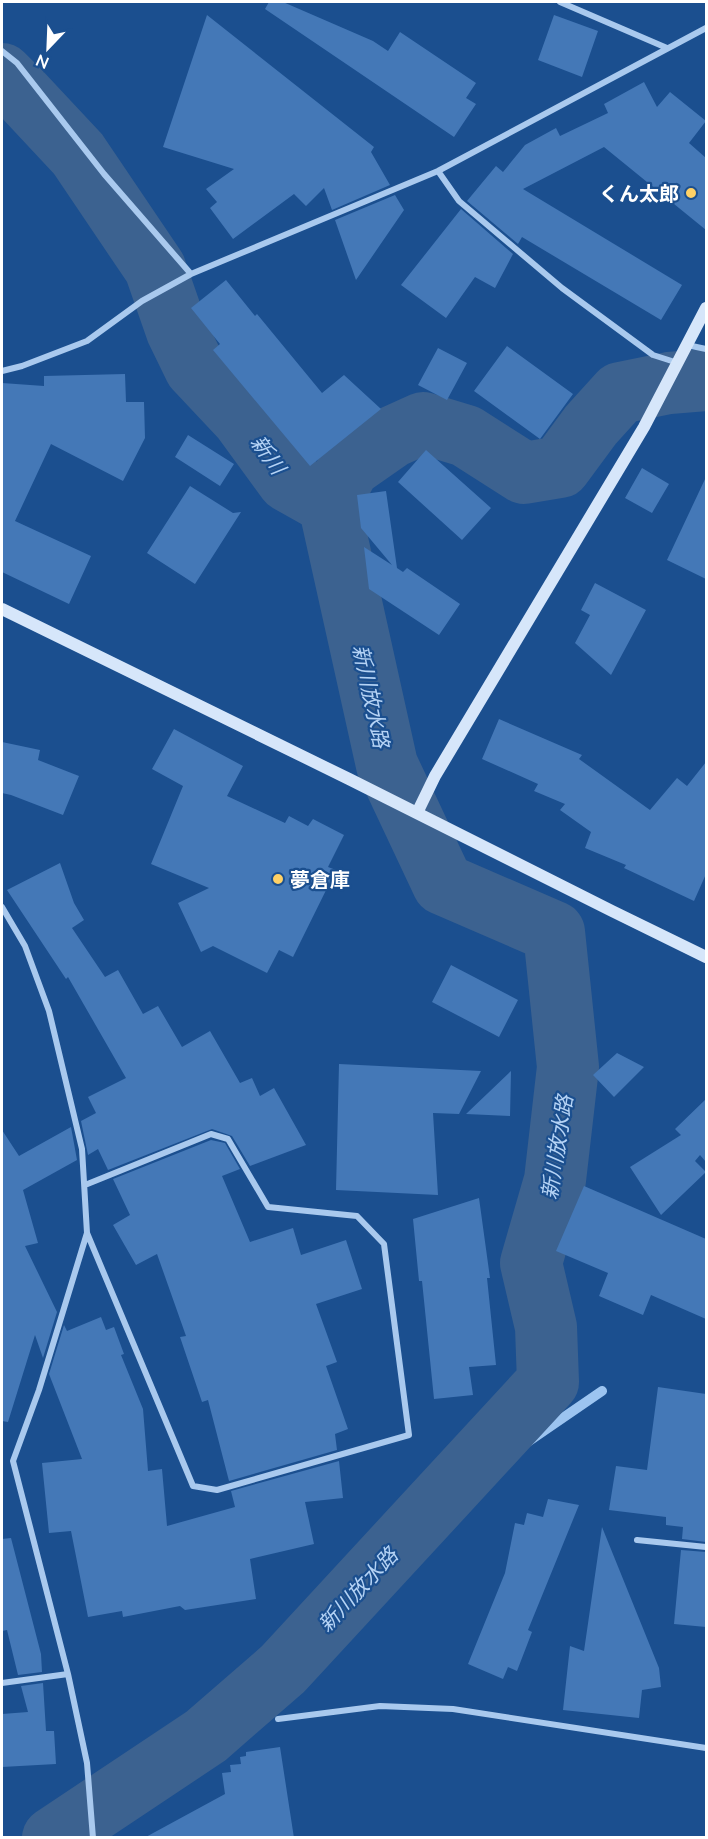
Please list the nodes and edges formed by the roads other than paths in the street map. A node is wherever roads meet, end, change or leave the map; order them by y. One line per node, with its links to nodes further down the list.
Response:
1 (560, 2): 3 (street)
2 (706, 28): 3 (street)
3 (667, 48): 5 (street)
4 (2, 51): 6 (street)
5 (438, 171): 6 (street); 10 (street)
6 (191, 274): 11 (street)
7 (706, 308): 8 (street)
8 (687, 345): 9 (street); 10 (street)
9 (706, 349)
10 (678, 364): 13 (street)
11 (2, 371)
12 (2, 609): 13 (street)
13 (417, 813): 15 (street)
14 (2, 907): 16 (street)
15 (706, 957)
16 (85, 1185): 17 (street); 17 (street)
17 (87, 1233): 20 (street)
18 (637, 1540): 19 (street)
19 (706, 1547)
20 (68, 1674): 21 (street); 24 (street)
21 (2, 1683)
22 (278, 1719): 23 (street)
23 (706, 1748)
24 (93, 1838)

